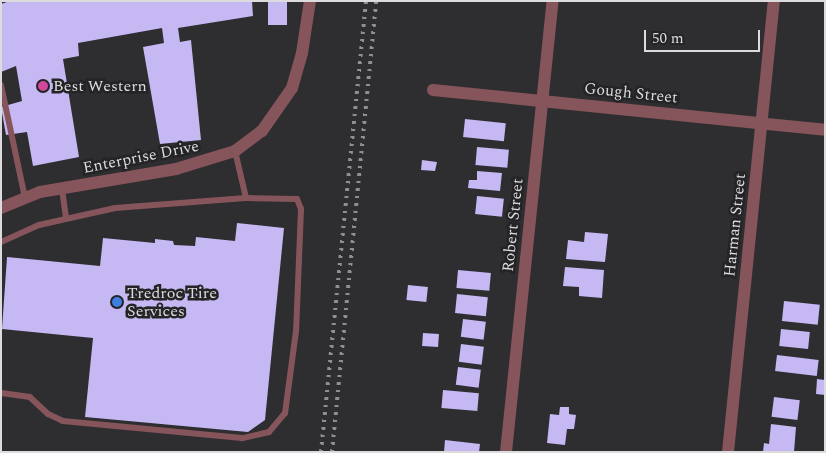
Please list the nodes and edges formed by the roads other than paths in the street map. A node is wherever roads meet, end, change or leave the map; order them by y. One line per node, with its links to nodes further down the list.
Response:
1 (310, 1): 9 (street, Enterprise Drive)
2 (552, 1): 6 (street, Robert Street)
3 (774, 1): 7 (street, Harman Street)
4 (1, 85): 11 (lane)
5 (433, 90): 6 (street, Gough Street)
6 (542, 100): 7 (street, Gough Street); 17 (street, Robert Street)
7 (762, 123): 8 (street, Gough Street); 18 (street, Harman Street)
8 (825, 130)
9 (235, 151): 10 (street, Enterprise Drive); 12 (lane)
10 (62, 189): 11 (street, Enterprise Drive); 14 (lane)
11 (25, 198): 13 (street, Enterprise Drive)
12 (246, 198): 14 (lane); 16 (lane)
13 (1, 208)
14 (66, 218): 15 (lane)
15 (1, 242)
16 (1, 393)
17 (506, 452)
18 (728, 452)

